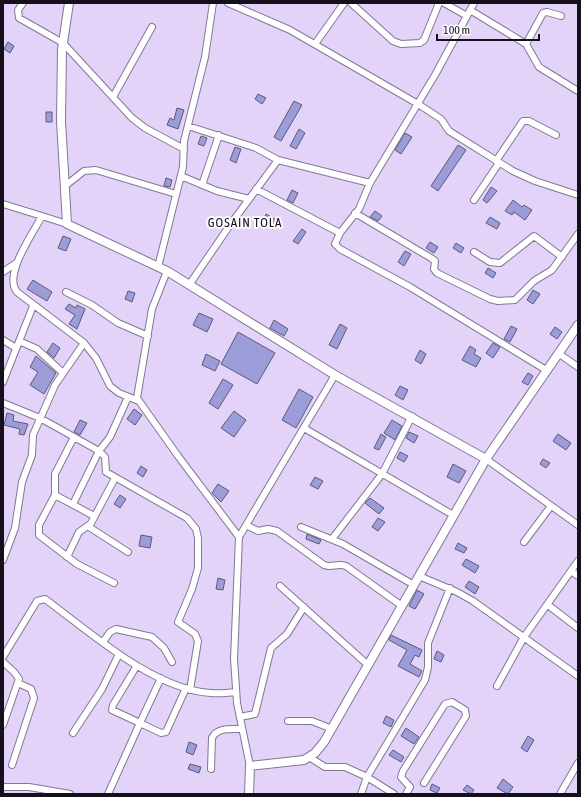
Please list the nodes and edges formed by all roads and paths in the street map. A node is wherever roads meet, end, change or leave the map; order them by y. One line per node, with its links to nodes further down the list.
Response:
1 (23, 3): 13 (street)
2 (69, 3): 13 (street)
3 (213, 3): 19 (street)
4 (228, 3): 14 (street)
5 (344, 3): 14 (street)
6 (351, 3): 7 (street)
7 (439, 3)
8 (444, 3): 10 (street)
9 (474, 3): 10 (street)
10 (469, 13): 15 (street); 18 (street)
11 (561, 16): 15 (street)
12 (152, 27): 17 (street)
13 (63, 43): 17 (street); 28 (street)
14 (315, 44): 18 (street)
15 (526, 44): 16 (street)
16 (578, 91)
17 (113, 97): 22 (street)
18 (418, 104): 24 (street); 26 (street)
19 (188, 126): 20 (street); 22 (street)
20 (219, 135): 23 (street); 27 (street)
21 (556, 136): 24 (street)
22 (184, 149): 25 (street)
23 (278, 160): 26 (street); 29 (street)
24 (498, 162): 31 (street); 33 (street)
25 (181, 176): 27 (street); 30 (street)
26 (370, 183): 35 (street)
27 (202, 185): 32 (street)
28 (65, 186): 30 (street); 37 (street)
29 (256, 190): 32 (street); 38 (street)
30 (176, 194): 43 (street)
31 (578, 195)
32 (249, 199): 46 (street)
33 (474, 200)
34 (3, 204): 36 (street)
35 (355, 213): 38 (street); 41 (street)
36 (42, 216): 37 (street); 42 (street)
37 (67, 224): 43 (street)
38 (340, 233): 57 (street)
39 (578, 234): 41 (street)
40 (474, 252): 41 (street)
41 (562, 257)
42 (16, 263): 45 (street); 48 (street)
43 (158, 267): 44 (street)
44 (167, 271): 46 (street); 50 (street)
45 (3, 272)
46 (189, 285): 59 (street)
47 (66, 292): 50 (street)
48 (33, 306): 52 (street); 53 (street)
49 (578, 325): 55 (street)
50 (148, 336): 62 (street)
51 (3, 340): 54 (street)
52 (19, 341): 54 (street); 58 (street)
53 (84, 343): 58 (street); 61 (street)
54 (16, 348): 60 (street)
55 (558, 353): 56 (street); 57 (street)
56 (578, 367)
57 (546, 370): 69 (street)
58 (63, 372): 65 (street)
59 (335, 375): 64 (street); 66 (street)
60 (3, 382)
61 (128, 398): 62 (street); 68 (street)
62 (139, 401): 81 (street)
63 (3, 403): 65 (street)
64 (412, 416): 69 (street); 70 (street)
65 (40, 418): 67 (street); 86 (street)
66 (304, 428): 70 (street); 78 (street)
67 (74, 437): 68 (street); 72 (street)
68 (99, 451): 71 (street); 73 (street)
69 (486, 459): 74 (street); 75 (street)
70 (382, 474): 75 (street); 82 (street)
71 (115, 478): 76 (street); 111 (street)
72 (55, 495): 73 (street); 85 (street)
73 (73, 504): 76 (street)
74 (551, 506): 79 (street); 83 (street)
75 (453, 515): 89 (street)
76 (94, 516): 77 (street)
77 (89, 525): 84 (street); 85 (street)
78 (246, 525): 81 (street); 96 (street)
79 (578, 525)
80 (301, 528): 82 (street)
81 (239, 537): 112 (street)
82 (332, 539): 93 (street)
83 (524, 542)
84 (128, 552)
85 (67, 557): 91 (street)
86 (3, 560)
87 (578, 561): 88 (street)
88 (571, 571): 90 (street); 95 (street)
89 (419, 576): 93 (street); 94 (street)
90 (578, 576)
91 (114, 583)
92 (280, 586): 97 (street)
93 (414, 586): 96 (street)
94 (450, 588): 99 (street); 125 (street)
95 (548, 605): 98 (street); 99 (street)
96 (402, 606): 105 (street)
97 (304, 607): 105 (street); 113 (street)
98 (578, 628)
99 (524, 637): 107 (street); 110 (street)
100 (103, 642): 101 (street); 102 (street); 104 (street)
101 (119, 654): 106 (street); 119 (street)
102 (3, 658)
103 (3, 662): 109 (street)
104 (172, 662)
105 (368, 665): 118 (street)
106 (136, 667): 108 (street); 115 (street)
107 (578, 676)
108 (162, 678): 111 (street); 115 (street)
109 (18, 683): 116 (street); 122 (street)
110 (497, 686)
111 (188, 689): 112 (street); 115 (street)
112 (236, 692): 113 (street)
113 (240, 717): 117 (street)
114 (288, 721): 118 (street)
115 (140, 723): 130 (street)
116 (3, 725)
117 (242, 729): 123 (street); 124 (street)
118 (332, 729): 120 (street)
119 (73, 733)
120 (310, 758): 123 (street); 125 (street)
121 (578, 763): 135 (street)
122 (12, 765)
123 (250, 766): 131 (street)
124 (211, 769)
125 (367, 777): 132 (street); 133 (street)
126 (424, 783): 134 (street)
127 (3, 787): 128 (street)
128 (31, 791): 129 (street)
129 (70, 794)
130 (108, 794)
131 (249, 794)
132 (361, 794)
133 (394, 794)
134 (406, 794)
135 (560, 794)

